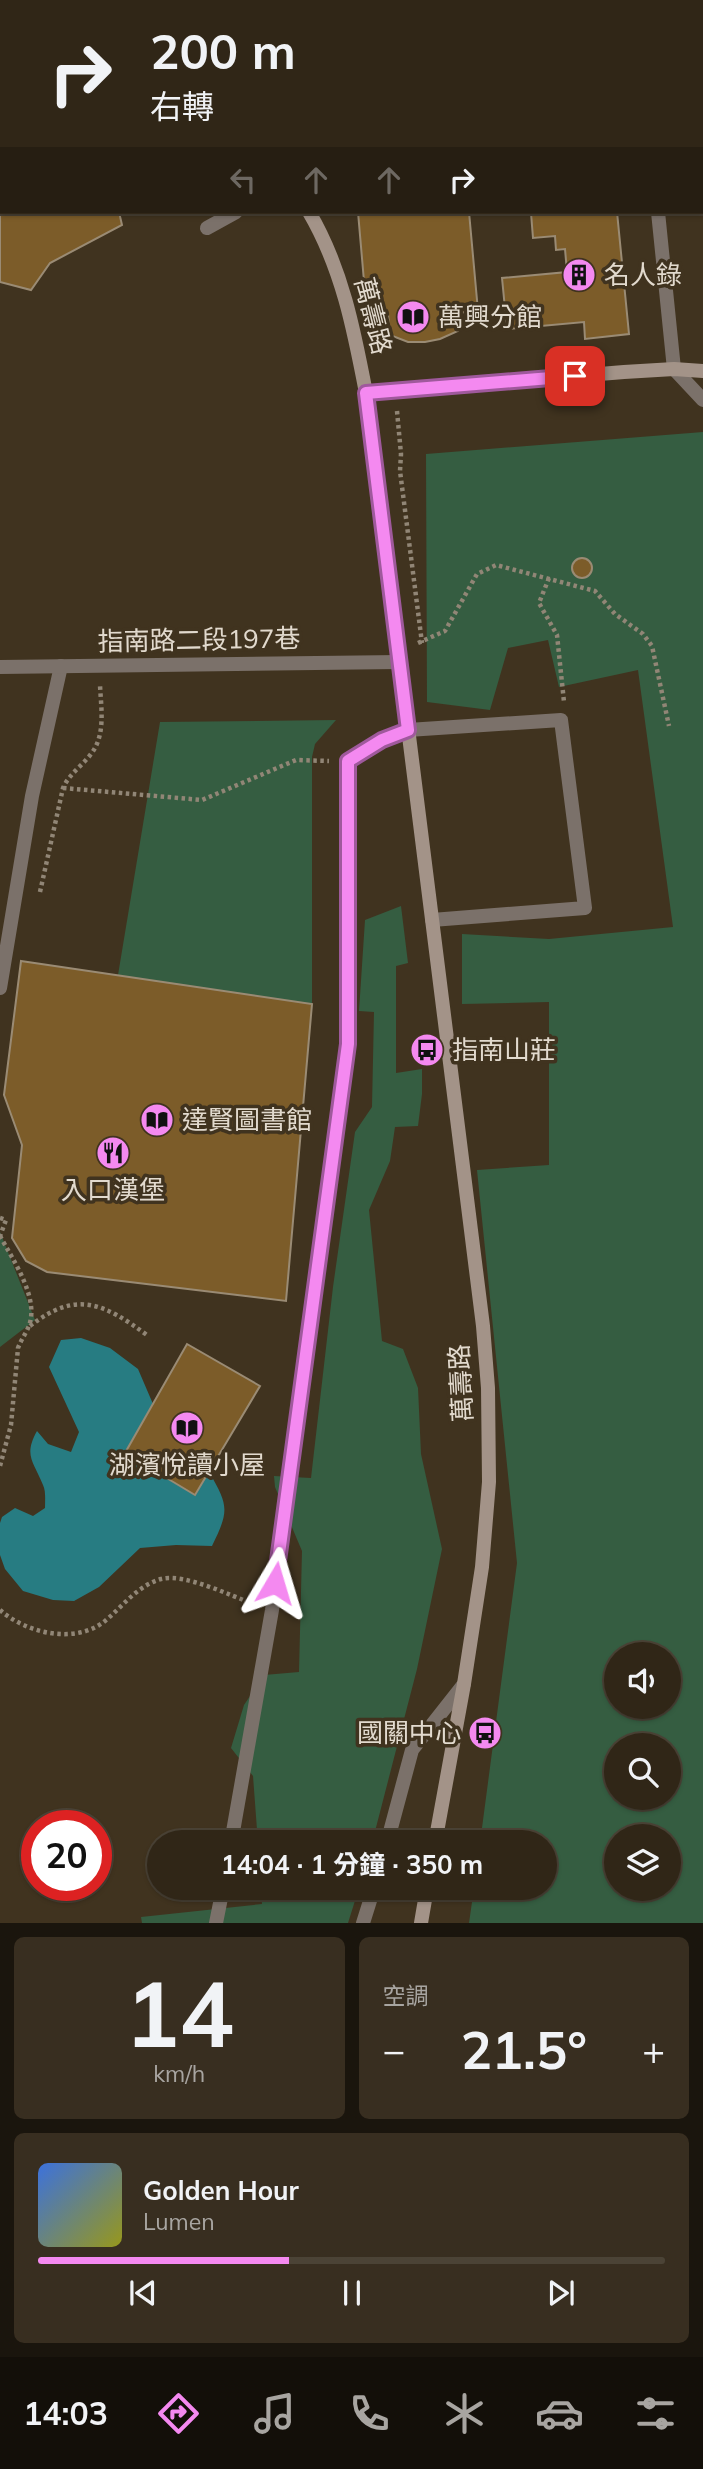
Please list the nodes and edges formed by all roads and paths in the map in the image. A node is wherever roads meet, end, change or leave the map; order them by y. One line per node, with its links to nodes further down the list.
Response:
1 (233, 214): 4 (street)
2 (310, 214): 8 (street, 萬壽路)
3 (658, 214): 5 (street)
4 (207, 229)
5 (674, 369): 6 (street); 7 (street); 9 (street)
6 (703, 370)
7 (395, 391): 8 (street); 12 (path)
8 (366, 393): 11 (street, 萬壽路)
9 (703, 400)
10 (549, 578): 12 (path); 17 (path); 18 (path)
11 (397, 643): 12 (path); 13 (street, 萬壽路)
12 (422, 643)
13 (399, 662): 15 (street, 指南路二段197巷); 19 (street, 萬壽路)
14 (61, 666): 15 (street, 指南路二段197巷); 16 (street, 指南路二段197巷); 24 (street)
15 (100, 666): 21 (path)
16 (0, 667)
17 (561, 720): 19 (street); 23 (street)
18 (669, 726)
19 (408, 730): 20 (street); 23 (street, 萬壽路)
20 (348, 761): 21 (path); 31 (street)
21 (63, 788): 22 (path)
22 (39, 894)
23 (432, 920): 32 (street, 萬壽路)
24 (0, 988)
25 (0, 1218): 26 (path)
26 (0, 1236): 27 (path)
27 (29, 1327): 28 (path); 29 (path)
28 (147, 1335)
29 (0, 1466)
30 (0, 1610): 31 (path)
31 (272, 1610): 33 (street)
32 (464, 1684): 34 (street); 35 (street, 萬壽路)
33 (233, 1830)
34 (390, 1830)
35 (438, 1830)
36 (221, 1900): 39 (street)
37 (370, 1900): 40 (street)
38 (425, 1900): 41 (street)
39 (216, 1923)
40 (363, 1923)
41 (421, 1923)

